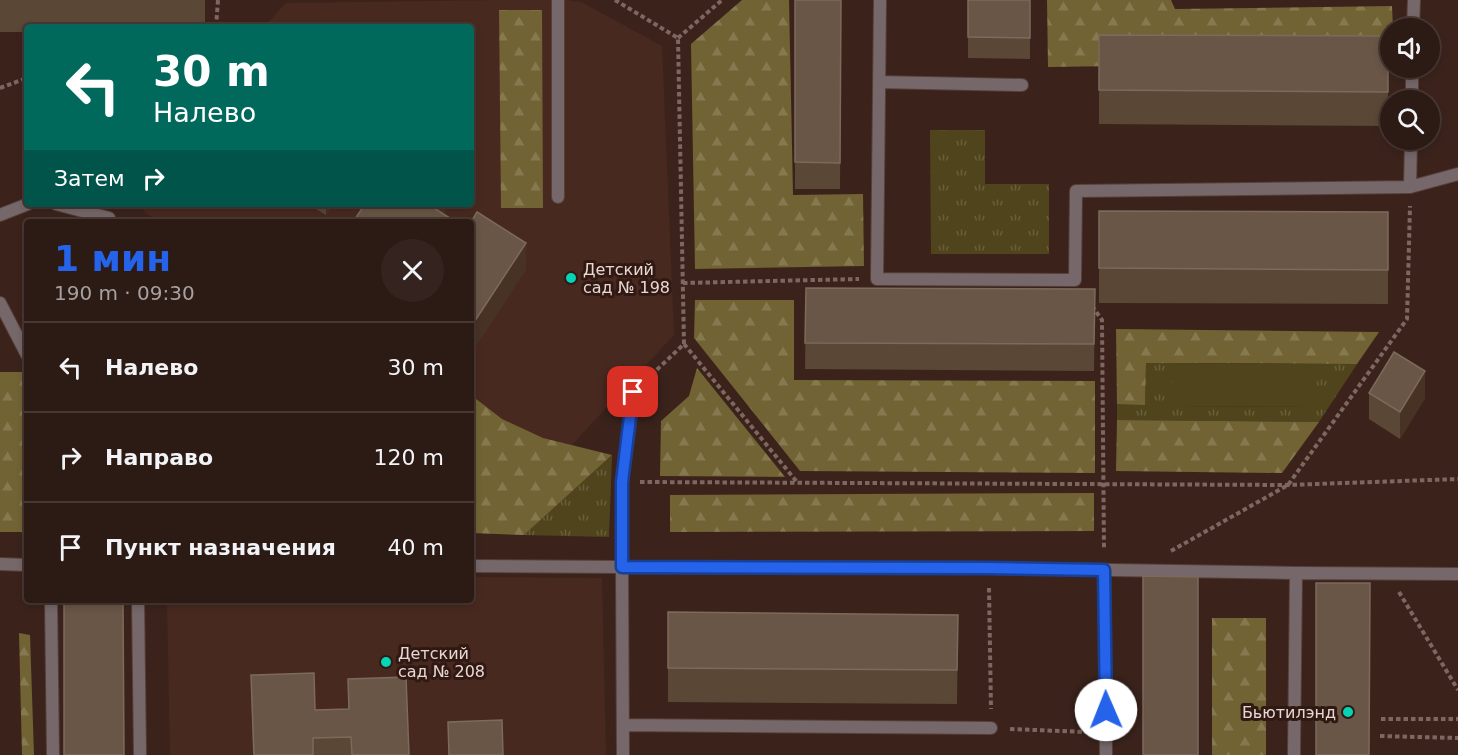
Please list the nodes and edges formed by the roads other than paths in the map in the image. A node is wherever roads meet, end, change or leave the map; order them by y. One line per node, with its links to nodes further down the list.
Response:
1 (558, 0): 10 (lane)
2 (880, 0): 5 (lane)
3 (1414, 0): 4 (lane)
4 (1413, 18)
5 (879, 82): 6 (lane); 9 (lane)
6 (1022, 86)
7 (1411, 150): 9 (lane)
8 (1458, 174): 9 (lane)
9 (1410, 187)
10 (558, 197)
11 (24, 206): 13 (lane)
12 (67, 207): 14 (lane)
13 (0, 215)
14 (109, 218)
15 (0, 303): 16 (lane)
16 (24, 349)
17 (633, 392): 21 (lane)
18 (0, 564): 19 (lane)
19 (24, 565)
20 (474, 566): 21 (lane)
21 (622, 567): 22 (lane); 27 (lane)
22 (1104, 570): 23 (lane); 32 (lane)
23 (1296, 573): 24 (lane); 33 (lane)
24 (1458, 574)
25 (51, 603): 29 (lane)
26 (138, 603): 30 (lane)
27 (623, 725): 28 (lane); 31 (lane)
28 (991, 728)
29 (53, 755)
30 (140, 755)
31 (623, 755)
32 (1106, 755)
33 (1294, 755)

